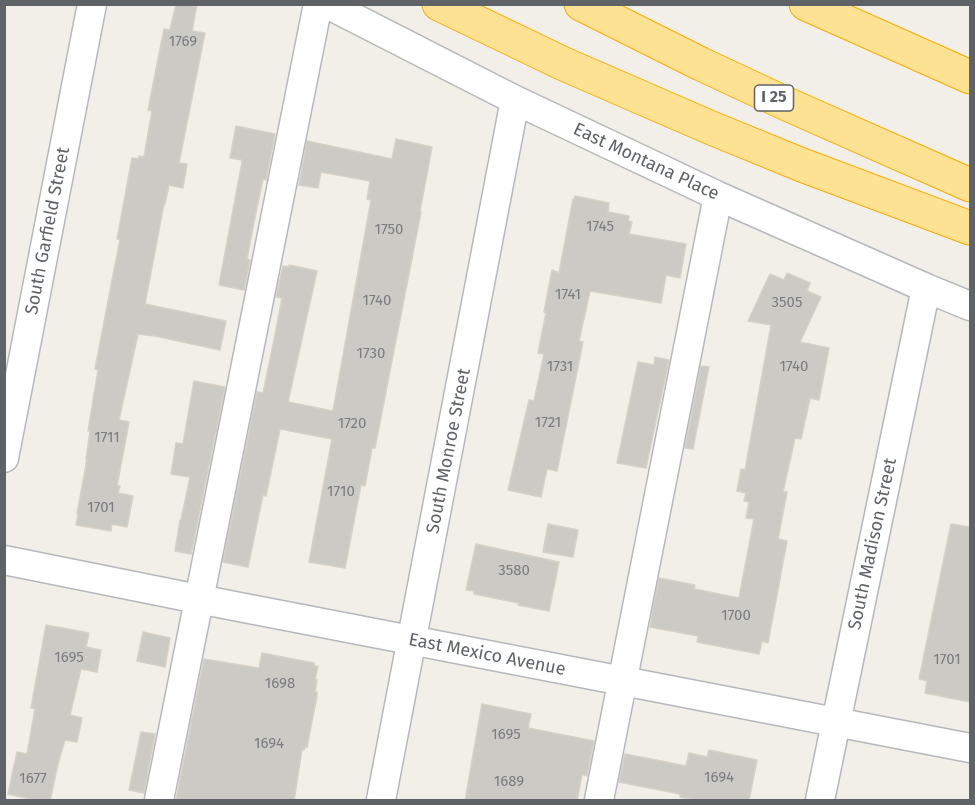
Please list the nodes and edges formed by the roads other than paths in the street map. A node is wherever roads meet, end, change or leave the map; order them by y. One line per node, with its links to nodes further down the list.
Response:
1 (92, 4): 16 (street, South Garfield Street)
2 (318, 4): 18 (street)
3 (327, 4): 10 (street, East Montana Place)
4 (439, 4): 13 (highway)
5 (581, 4): 11 (highway, I 25)
6 (806, 4): 9 (highway)
7 (843, 4): 8 (highway)
8 (970, 72)
9 (970, 77)
10 (515, 100): 12 (street, East Montana Place); 19 (street, South Monroe Street)
11 (970, 185)
12 (718, 196): 14 (street, East Montana Place); 20 (street)
13 (970, 228)
14 (926, 288): 15 (street, East Montana Place); 21 (street, South Madison Street)
15 (970, 306)
16 (4, 458)
17 (4, 560): 18 (street, East Mexico Avenue)
18 (198, 598): 19 (street, East Mexico Avenue); 23 (street)
19 (413, 640): 20 (street, East Mexico Avenue); 24 (street, South Monroe Street)
20 (622, 681): 21 (street, East Mexico Avenue); 25 (street)
21 (836, 723): 22 (street, East Mexico Avenue); 26 (street, South Madison Street)
22 (970, 748)
23 (159, 801)
24 (381, 801)
25 (599, 801)
26 (820, 801)

